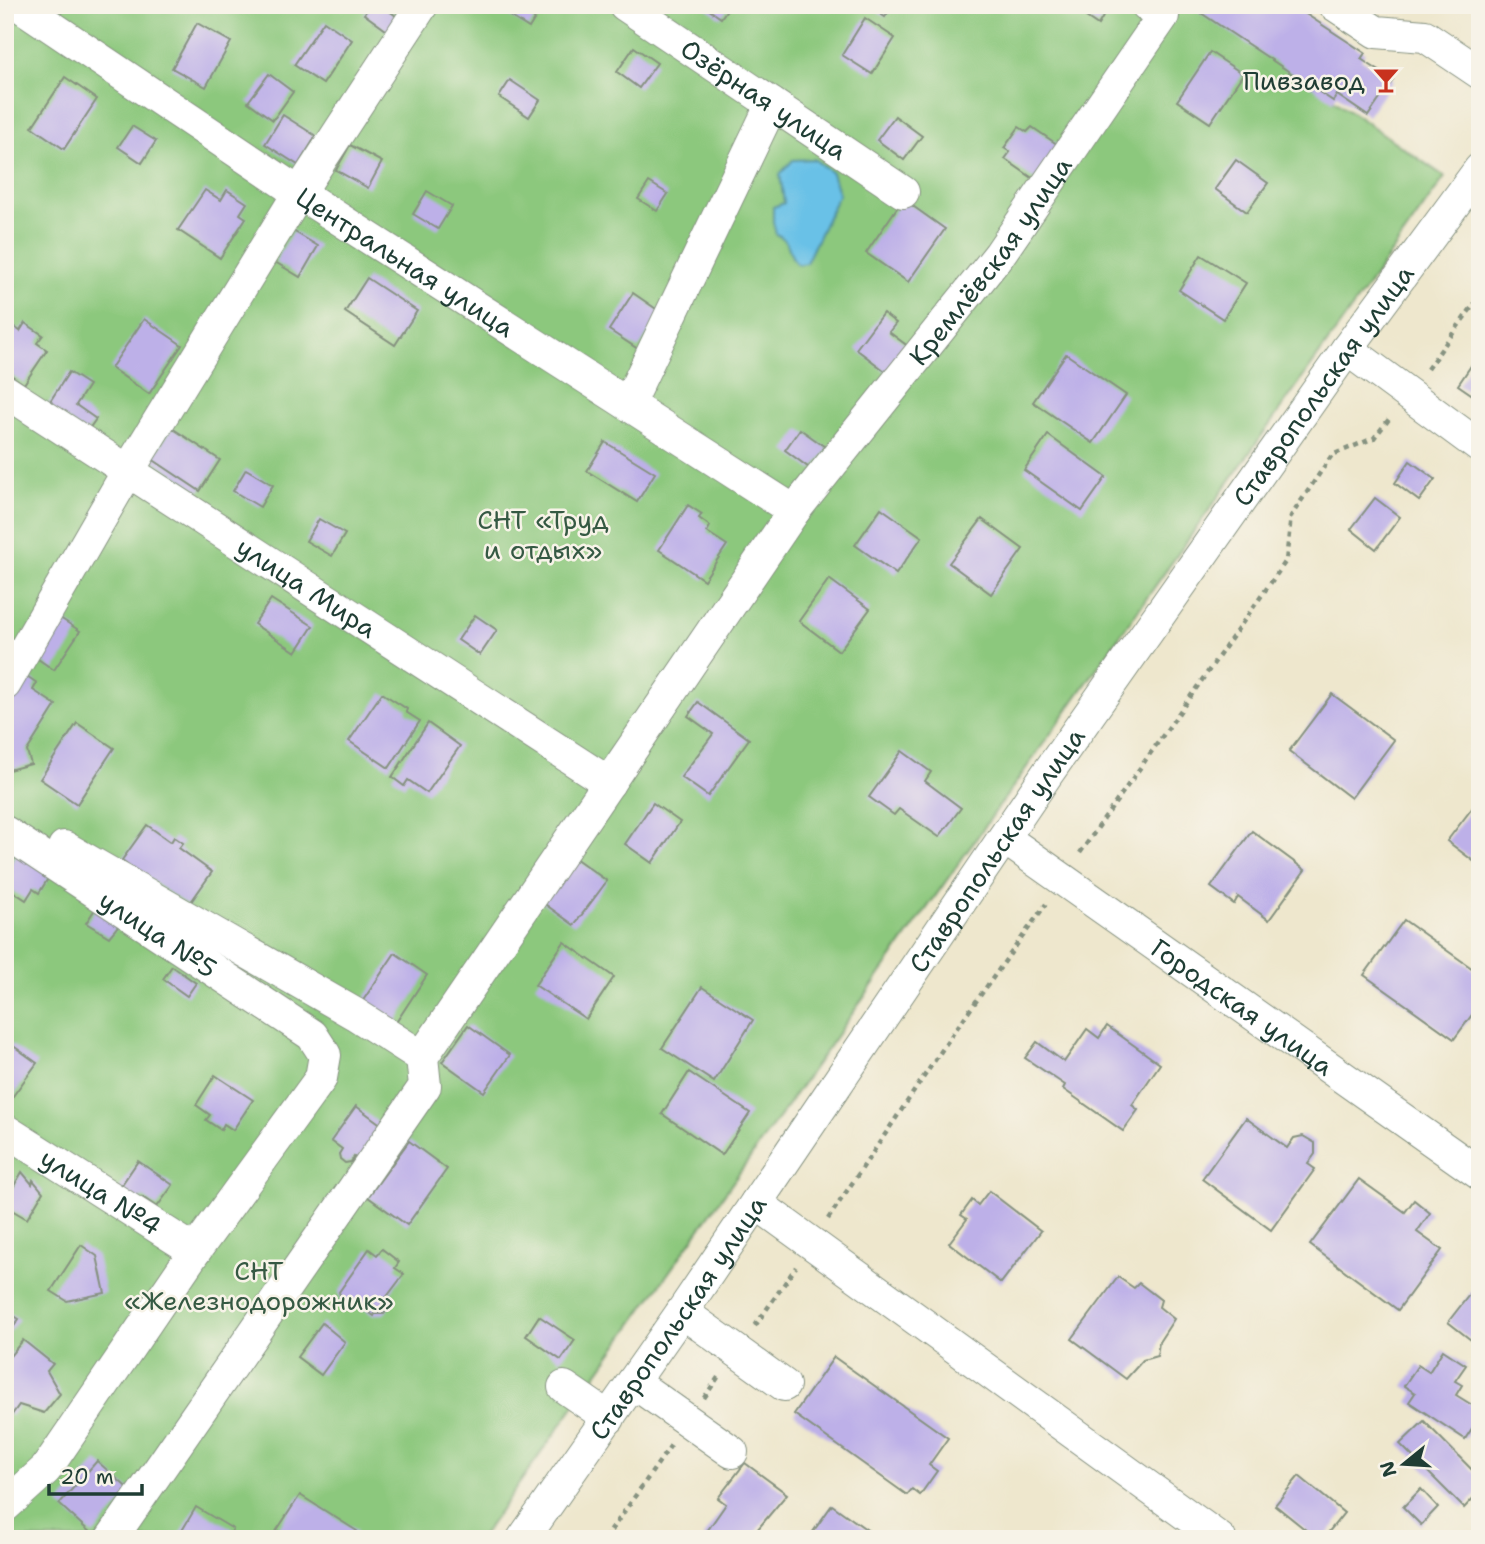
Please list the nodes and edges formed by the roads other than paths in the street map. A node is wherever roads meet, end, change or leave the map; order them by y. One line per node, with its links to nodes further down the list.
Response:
1 (19, 5): 10 (street, Центральная улица)
2 (422, 5): 10 (street)
3 (625, 5): 7 (street, Озёрная улица)
4 (1147, 5): 16 (street, Кремлёвская улица)
5 (1335, 5): 6 (street)
6 (1480, 73)
7 (772, 104): 9 (street, Озёрная улица); 13 (street)
8 (1480, 169): 11 (street, Ставропольская улица)
9 (903, 192)
10 (299, 193): 13 (street, Центральная улица); 15 (street)
11 (1347, 349): 14 (street); 21 (street, Ставропольская улица)
12 (5, 391): 15 (street, улица Мира)
13 (628, 404): 16 (street, Центральная улица)
14 (1480, 447)
15 (128, 471): 17 (street); 18 (street, улица Мира)
16 (794, 511): 18 (street)
17 (5, 684)
18 (609, 783): 22 (street)
19 (5, 814): 22 (street)
20 (5, 832): 26 (street, улица №5)
21 (1004, 838): 24 (street, Городская улица); 25 (street, Ставропольская улица)
22 (422, 1057): 34 (street)
23 (5, 1130): 26 (street, улица №4)
24 (1480, 1174)
25 (755, 1203): 27 (street, Ставропольская улица); 36 (street)
26 (195, 1251): 33 (street)
27 (682, 1312): 28 (street, Ставропольская улица); 29 (street)
28 (633, 1382): 31 (street, Ставропольская улица); 32 (street)
29 (784, 1385)
30 (564, 1387): 31 (street)
31 (609, 1418): 35 (street, Ставропольская улица)
32 (733, 1452)
33 (8, 1498)
34 (111, 1539)
35 (523, 1539)
36 (1220, 1539)

